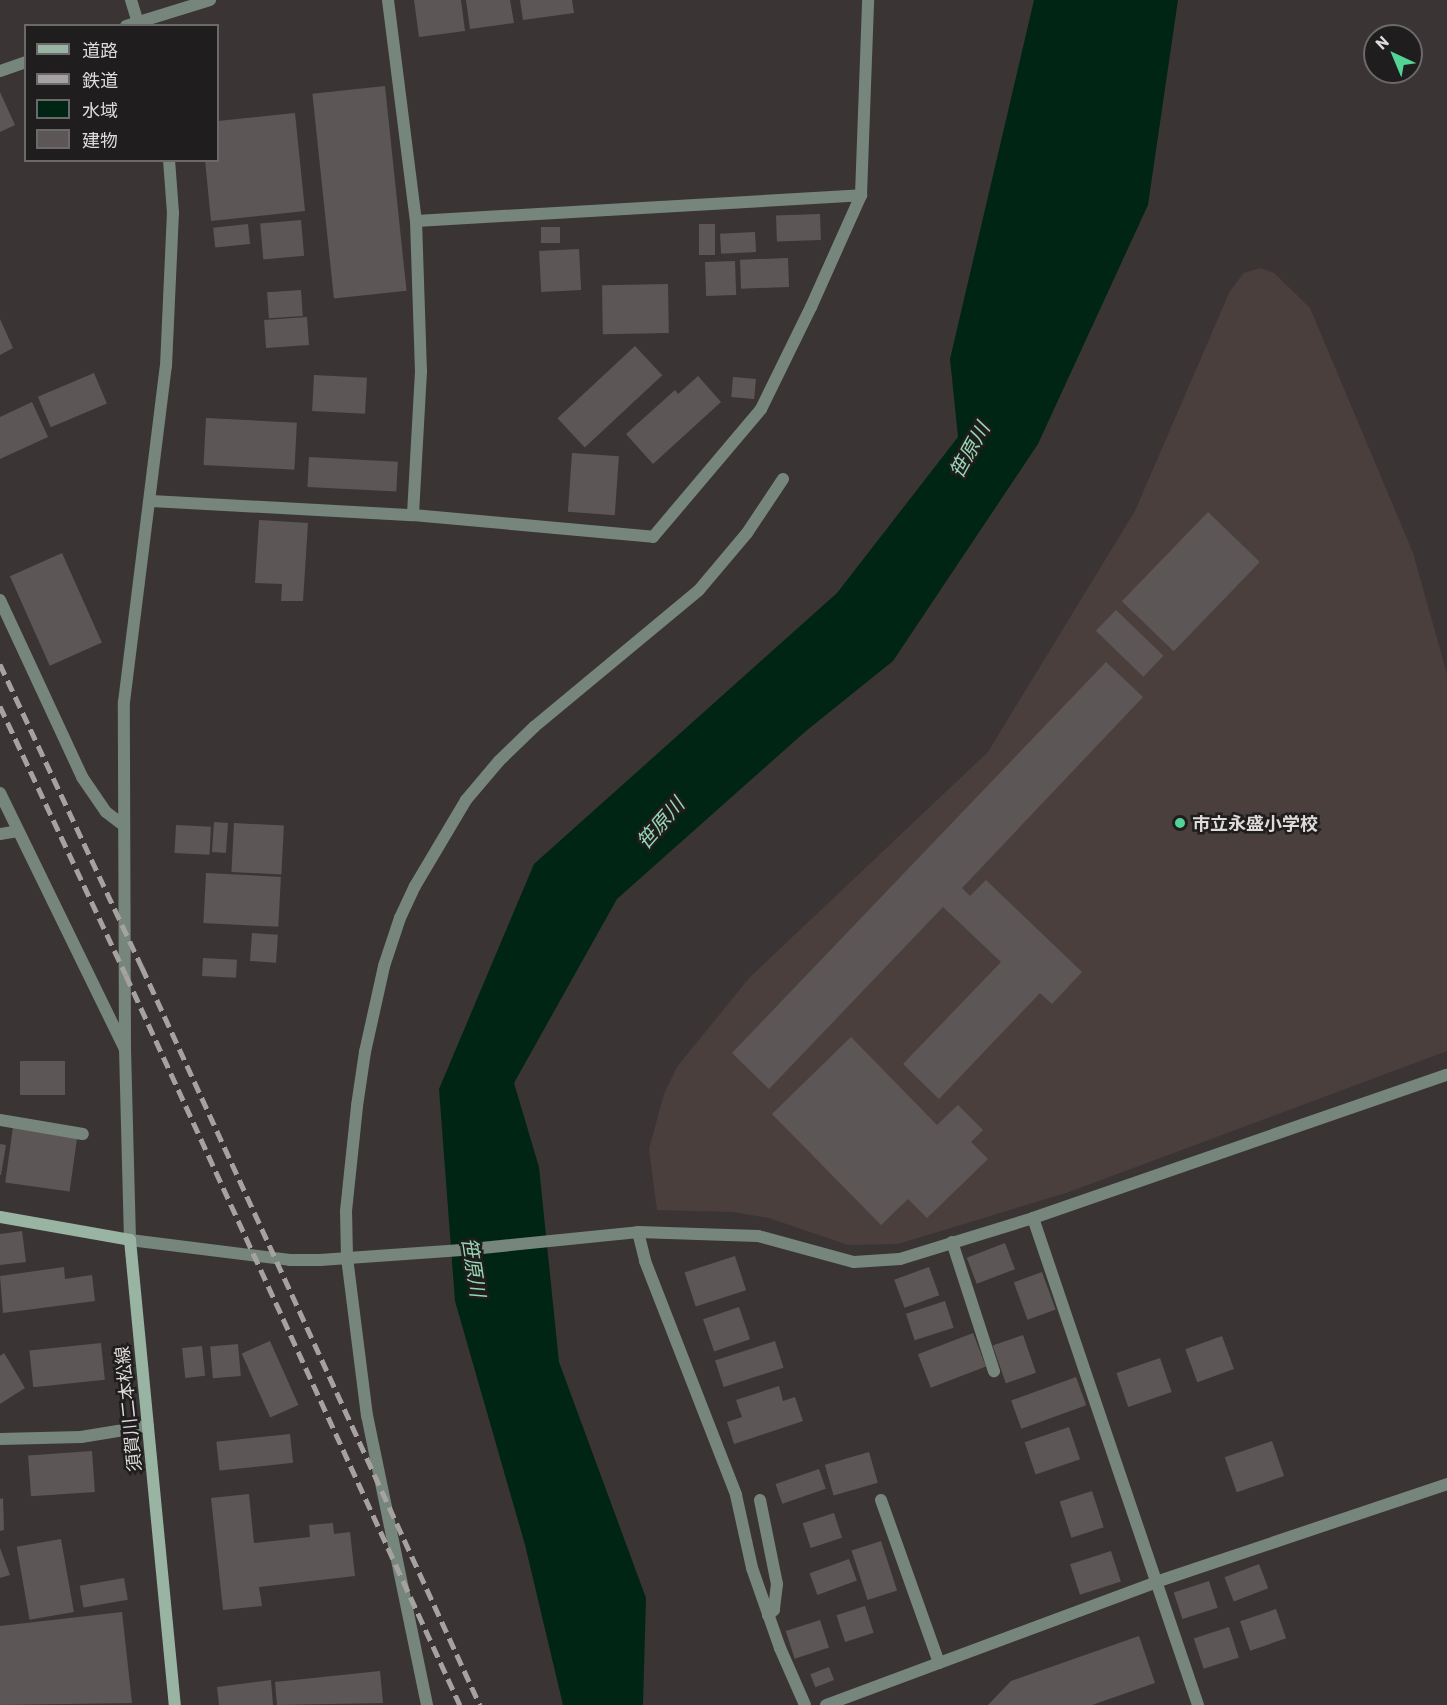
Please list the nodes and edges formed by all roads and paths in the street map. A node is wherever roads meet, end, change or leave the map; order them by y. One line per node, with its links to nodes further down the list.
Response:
1 (130, 0): 5 (street)
2 (210, 0): 5 (street)
3 (388, 0): 10 (street)
4 (868, 0): 9 (street)
5 (139, 23)
6 (24, 63): 7 (street)
7 (0, 71)
8 (169, 162): 12 (street)
9 (861, 195): 10 (street); 13 (street)
10 (416, 221): 13 (street)
11 (783, 478): 28 (street)
12 (151, 501): 13 (street); 16 (street)
13 (413, 515)
14 (0, 600): 16 (street)
15 (0, 793): 17 (street)
16 (123, 825): 19 (street)
17 (18, 831): 18 (street); 19 (street)
18 (0, 834)
19 (125, 1049): 26 (street)
20 (1447, 1075): 24 (street)
21 (0, 1120): 22 (street)
22 (83, 1134)
23 (0, 1217): 26 (main road)
24 (1033, 1218): 27 (street); 35 (street)
25 (639, 1232): 27 (street); 28 (street); 36 (street)
26 (130, 1240): 28 (street); 30 (main road, 須賀川二本松線)
27 (952, 1242): 29 (street)
28 (347, 1257): 39 (street)
29 (994, 1371)
30 (148, 1426): 31 (street); 38 (main road, 須賀川二本松線)
31 (0, 1439)
32 (1447, 1484): 35 (street)
33 (760, 1500): 36 (street)
34 (881, 1500): 37 (street)
35 (1156, 1582): 37 (street); 42 (street)
36 (768, 1615): 40 (street)
37 (939, 1663): 41 (street)
38 (175, 1705)
39 (427, 1705)
40 (805, 1705)
41 (826, 1705)
42 (1198, 1705)

